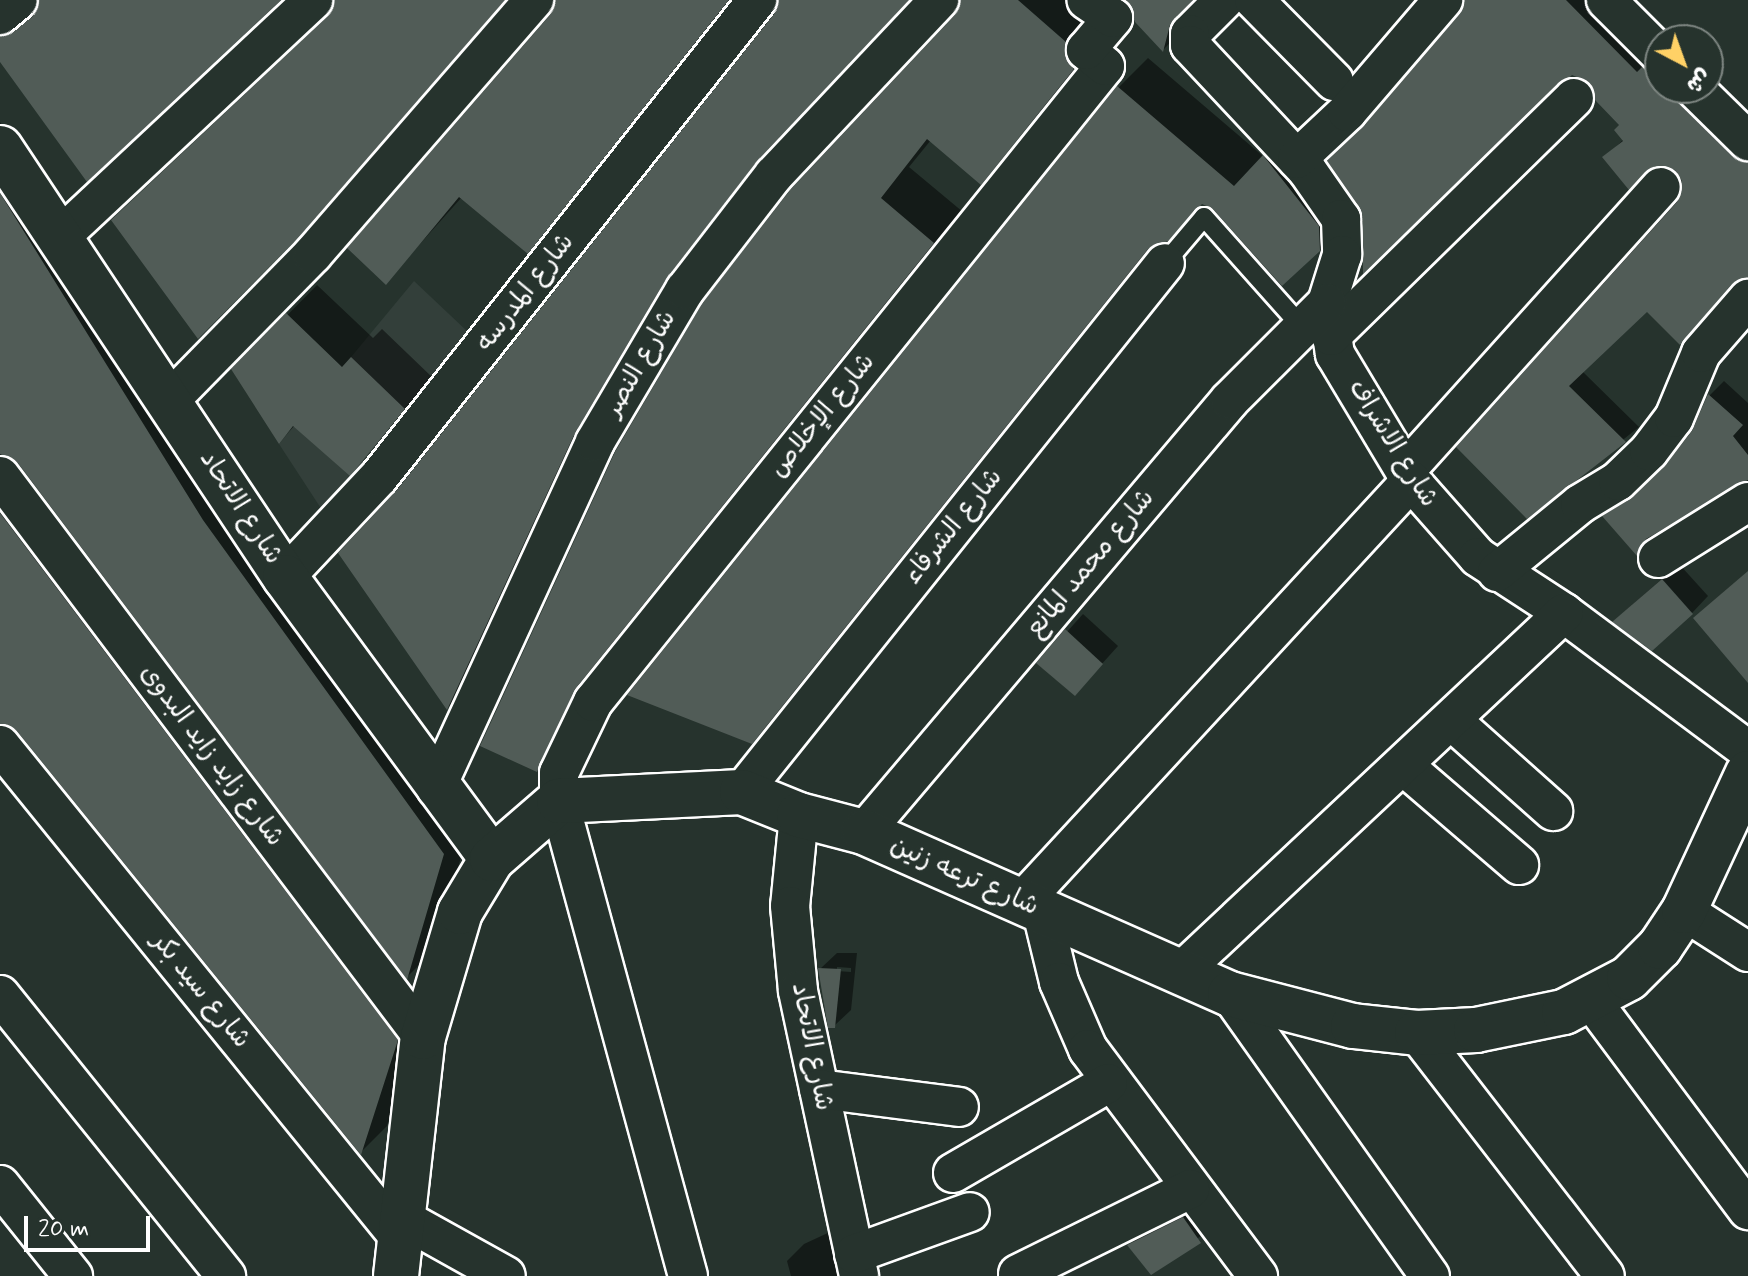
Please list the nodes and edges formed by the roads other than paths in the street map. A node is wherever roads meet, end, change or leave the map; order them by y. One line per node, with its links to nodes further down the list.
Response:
1 (18, 0): 11 (street)
2 (534, 0): 24 (street)
3 (757, 0): 30 (street, شارع المدرسه)
4 (939, 0): 37 (street, شارع النصر)
5 (1224, 0): 18 (street)
6 (1254, 0): 13 (street)
7 (1443, 0): 18 (street)
8 (1606, 0): 12 (street)
9 (304, 3): 20 (street)
10 (1102, 5): 39 (street, شارع الإخلاص)
11 (0, 15)
12 (1644, 38)
13 (1334, 81)
14 (1574, 98): 23 (street, شارع محمد المانع)
15 (1710, 104): 16 (street)
16 (1748, 141)
17 (0, 148): 20 (street, شارع الاتحاد)
18 (1297, 159): 23 (street)
19 (1661, 187): 26 (street)
20 (59, 238): 24 (street, شارع الاتحاد)
21 (1165, 263): 23 (lane); 38 (street, شارع الشرفاء)
22 (1748, 299): 29 (street)
23 (1320, 322): 26 (street, شارع الاشراف); 42 (street, شارع محمد المانع)
24 (170, 400): 30 (street, شارع الاتحاد)
25 (0, 476): 53 (street, شارع زايد زايد البدوى)
26 (1408, 476): 29 (street, شارع الاشراف); 45 (street)
27 (1748, 502): 28 (street)
28 (1658, 558)
29 (1497, 572): 31 (street, شارع الاشراف)
30 (285, 577): 37 (street, شارع الاتحاد)
31 (1564, 613): 32 (street); 34 (street, شارع الاشراف)
32 (1451, 720): 35 (street); 40 (street)
33 (0, 745): 62 (street, شارع سيد بكر)
34 (1748, 750)
35 (1404, 766): 44 (street); 48 (street)
36 (1748, 773): 46 (street, شارع ترعه زنين)
37 (436, 788): 43 (street, شارع الاتحاد)
38 (742, 792): 39 (street, شارع ترعه زنين); 41 (street, شارع ترعه زنين)
39 (559, 801): 43 (street); 68 (street)
40 (1553, 811)
41 (799, 815): 42 (street, شارع ترعه زنين); 55 (street, شارع الاتحاد)
42 (864, 832): 45 (street, شارع ترعه زنين)
43 (492, 859): 53 (street)
44 (1519, 865)
45 (1032, 908): 48 (street, شارع ترعه زنين); 54 (street)
46 (1684, 911): 47 (street); 51 (street, شارع ترعه زنين)
47 (1748, 952)
48 (1181, 972): 49 (street, شارع ترعه زنين)
49 (1230, 994): 52 (street, شارع ترعه زنين); 70 (street)
50 (0, 995): 66 (street)
51 (1592, 1001): 52 (street, شارع ترعه زنين); 60 (street)
52 (1417, 1033): 71 (street)
53 (423, 1037): 62 (street)
54 (1108, 1083): 57 (street); 59 (street)
55 (819, 1089): 56 (street); 63 (street, شارع الاتحاد)
56 (959, 1107)
57 (953, 1173)
58 (0, 1185): 65 (street)
59 (1190, 1189): 64 (street); 69 (street)
60 (1748, 1210)
61 (970, 1212): 63 (street)
62 (399, 1244): 67 (street)
63 (857, 1265)
64 (1018, 1274)
65 (73, 1276)
66 (226, 1276)
67 (506, 1276)
68 (688, 1276)
69 (1257, 1276)
70 (1430, 1276)
71 (1605, 1276)

